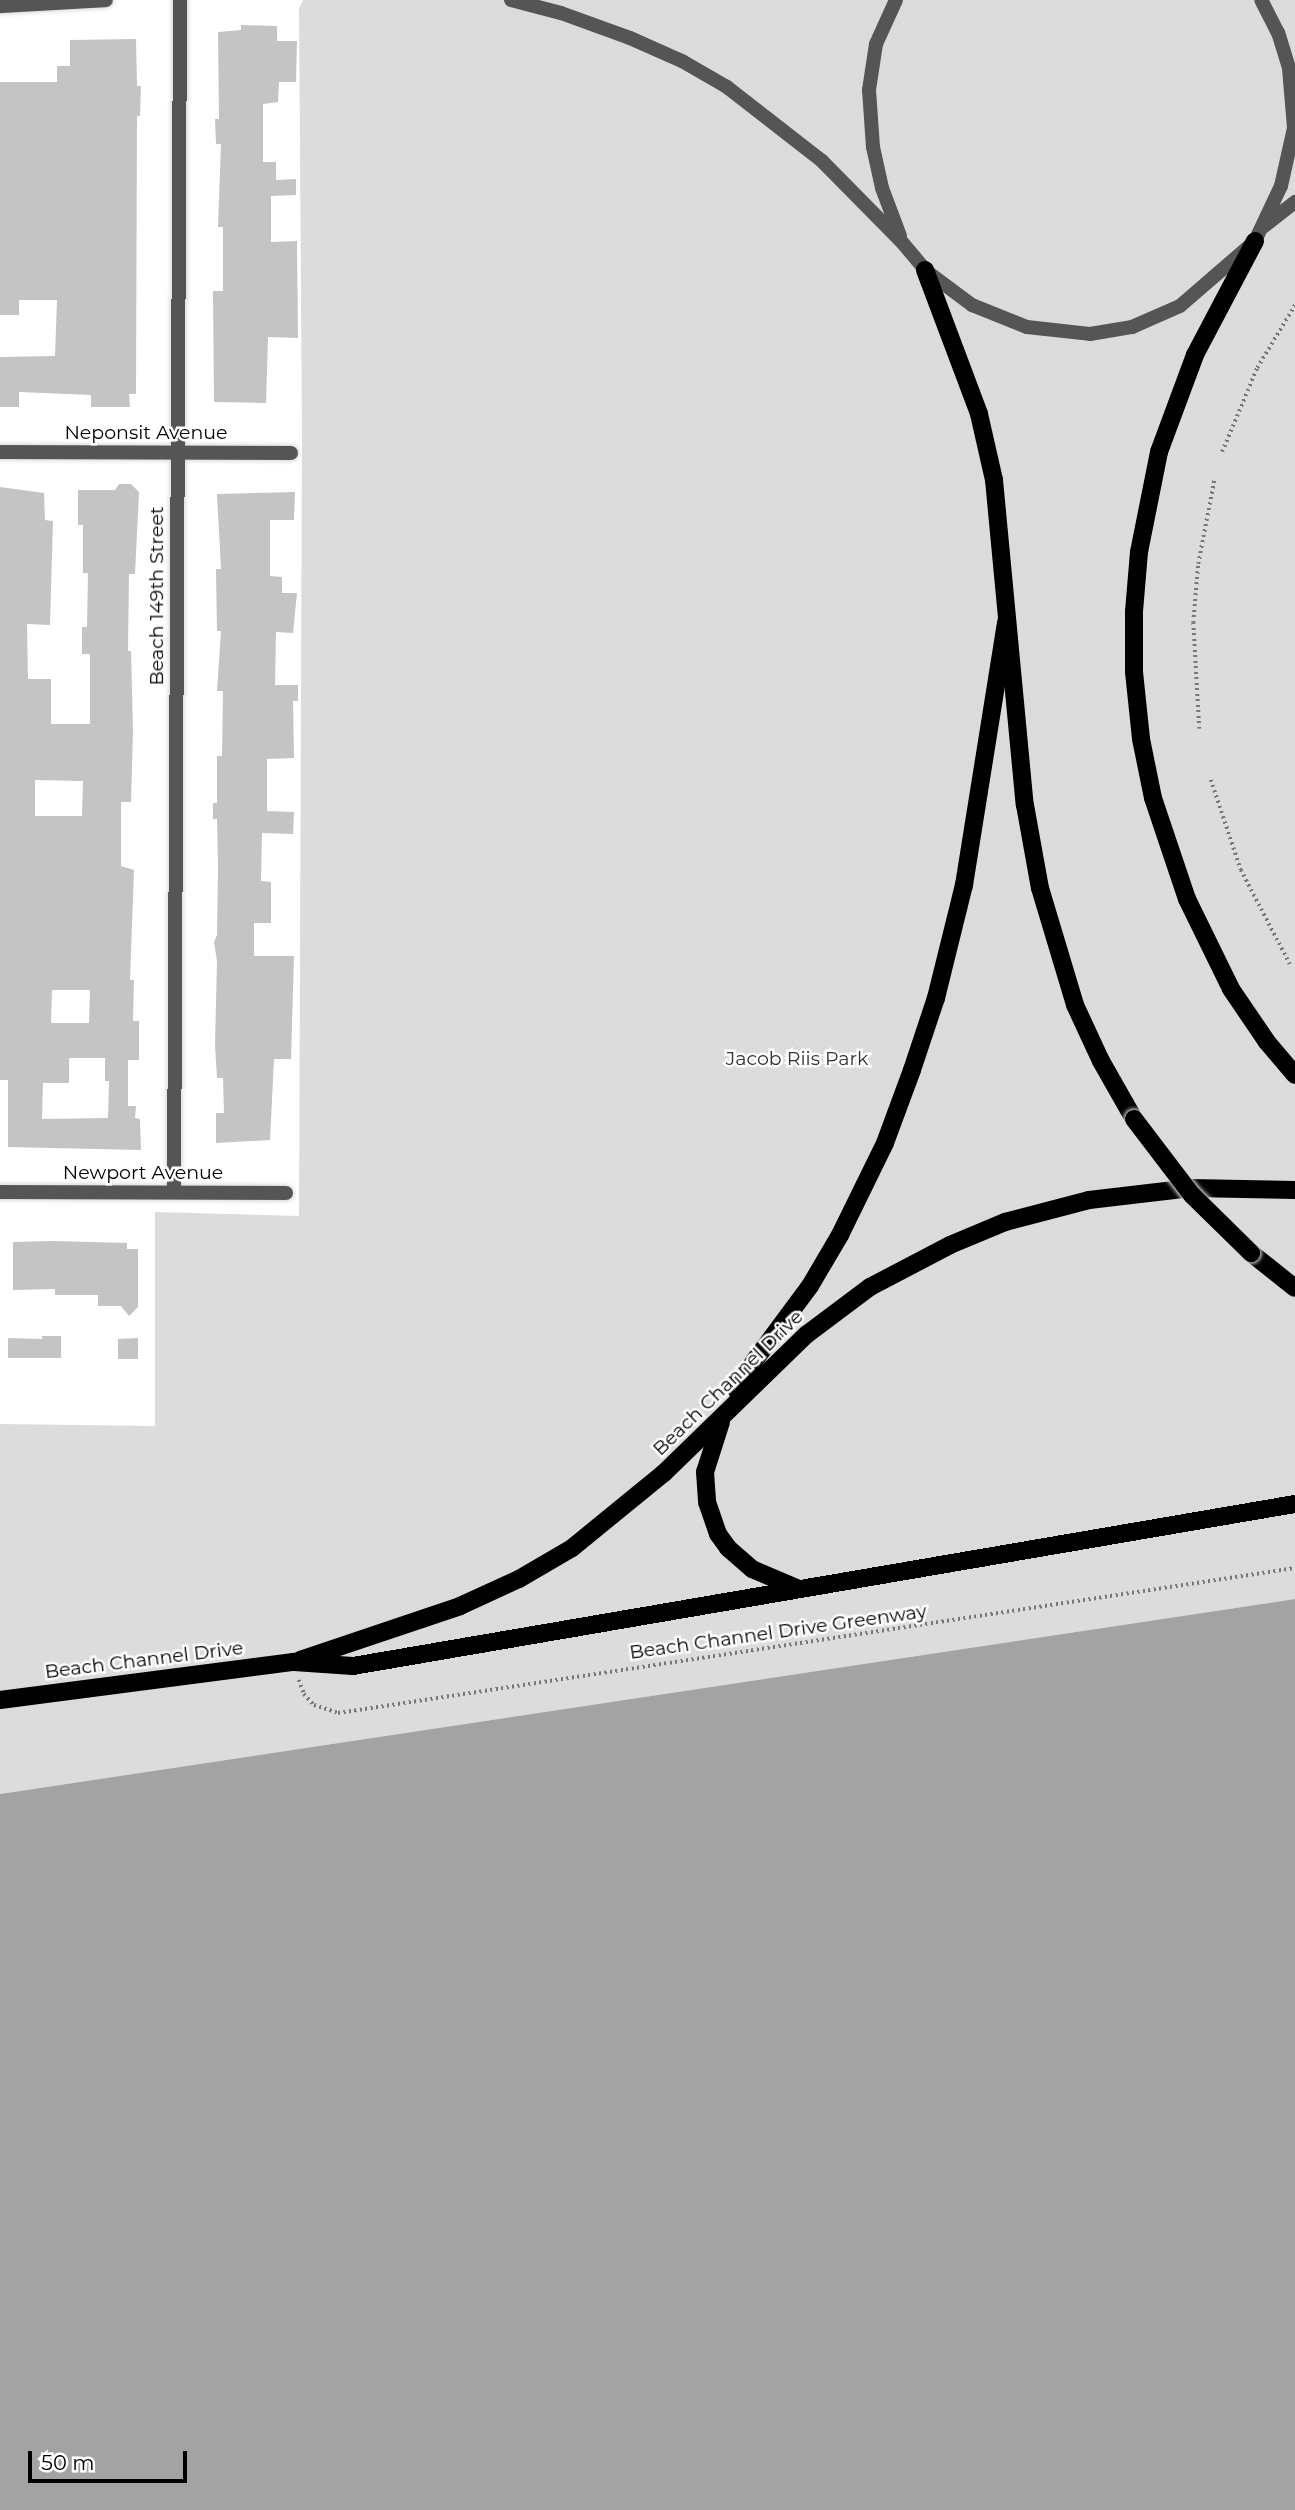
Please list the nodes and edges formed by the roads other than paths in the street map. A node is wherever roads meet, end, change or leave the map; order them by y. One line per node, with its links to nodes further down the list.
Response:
1 (106, 0): 6 (street)
2 (180, 0): 13 (street, Beach 149th Street)
3 (511, 0): 7 (street)
4 (896, 0): 10 (street)
5 (1261, 0): 9 (street)
6 (0, 6)
7 (561, 6): 10 (street)
8 (1295, 202): 9 (street)
9 (1259, 234): 11 (street); 16 (main road)
10 (901, 241): 11 (street)
11 (925, 270): 15 (main road)
12 (0, 452): 13 (street, Neponsit Avenue)
13 (177, 453): 14 (street, Neponsit Avenue); 19 (street, Beach 149th Street)
14 (291, 453)
15 (1006, 622): 21 (main road, bridge); 22 (main road)
16 (1295, 1075)
17 (1295, 1190): 22 (main road, Beach Channel Drive)
18 (0, 1192): 19 (street, Newport Avenue)
19 (174, 1192): 20 (street, Newport Avenue)
20 (286, 1193)
21 (1295, 1288)
22 (724, 1413): 24 (main road); 25 (main road, Beach Channel Drive)
23 (1295, 1504): 24 (main road, Beach Channel Drive)
24 (802, 1590): 25 (main road, Beach Channel Drive)
25 (294, 1662): 26 (main road, Beach Channel Drive)
26 (0, 1700)

